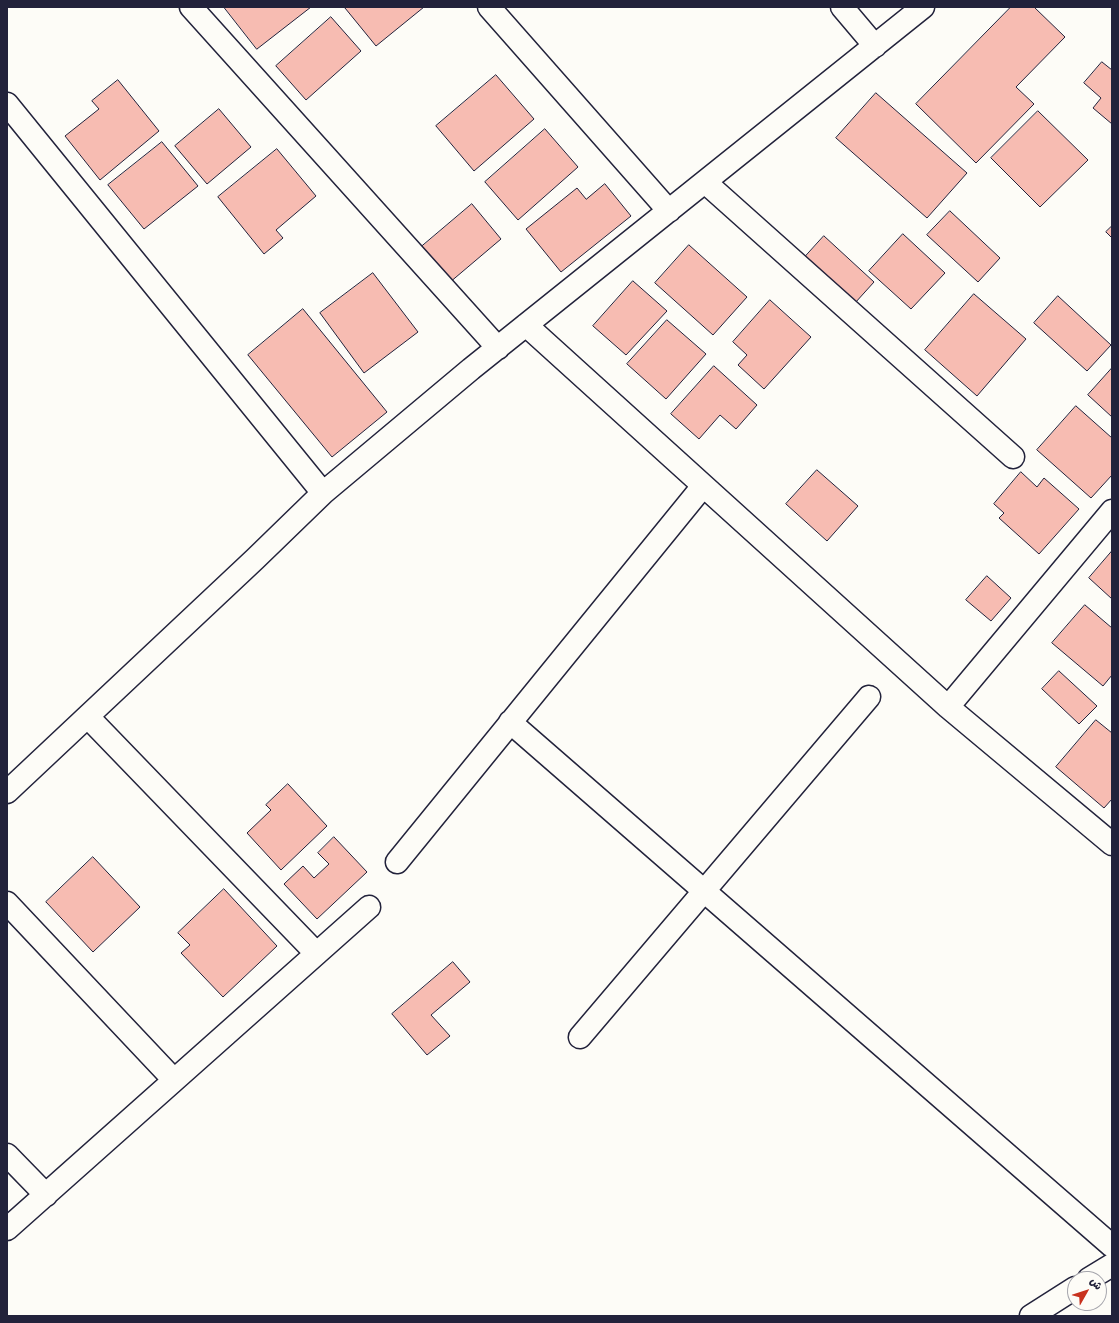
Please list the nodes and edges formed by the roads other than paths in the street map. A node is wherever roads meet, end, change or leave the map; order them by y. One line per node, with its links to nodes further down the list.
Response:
1 (191, 7): 10 (street)
2 (489, 7): 8 (street)
3 (842, 7): 5 (street)
4 (923, 7): 5 (street)
5 (875, 46): 7 (street)
6 (7, 104): 13 (street)
7 (705, 182): 8 (street); 11 (street)
8 (669, 211): 9 (street)
9 (526, 325): 10 (street); 12 (street)
10 (498, 348): 13 (street)
11 (1013, 457)
12 (703, 486): 16 (street); 18 (street)
13 (323, 493): 17 (street)
14 (1112, 511): 16 (street)
15 (869, 697): 22 (street)
16 (948, 707): 20 (street)
17 (88, 717): 19 (street); 25 (street)
18 (510, 722): 21 (street); 22 (street)
19 (7, 792)
20 (1112, 844)
21 (397, 862)
22 (704, 891): 26 (street); 31 (street)
23 (7, 903): 27 (street)
24 (369, 906): 25 (street)
25 (316, 952): 27 (street)
26 (580, 1037)
27 (174, 1080): 29 (street)
28 (7, 1155): 29 (street)
29 (46, 1195): 30 (street)
30 (7, 1229)
31 (1112, 1246)
32 (1112, 1265): 33 (street)
33 (1102, 1271)
34 (1067, 1293): 35 (street)
35 (1030, 1316)

